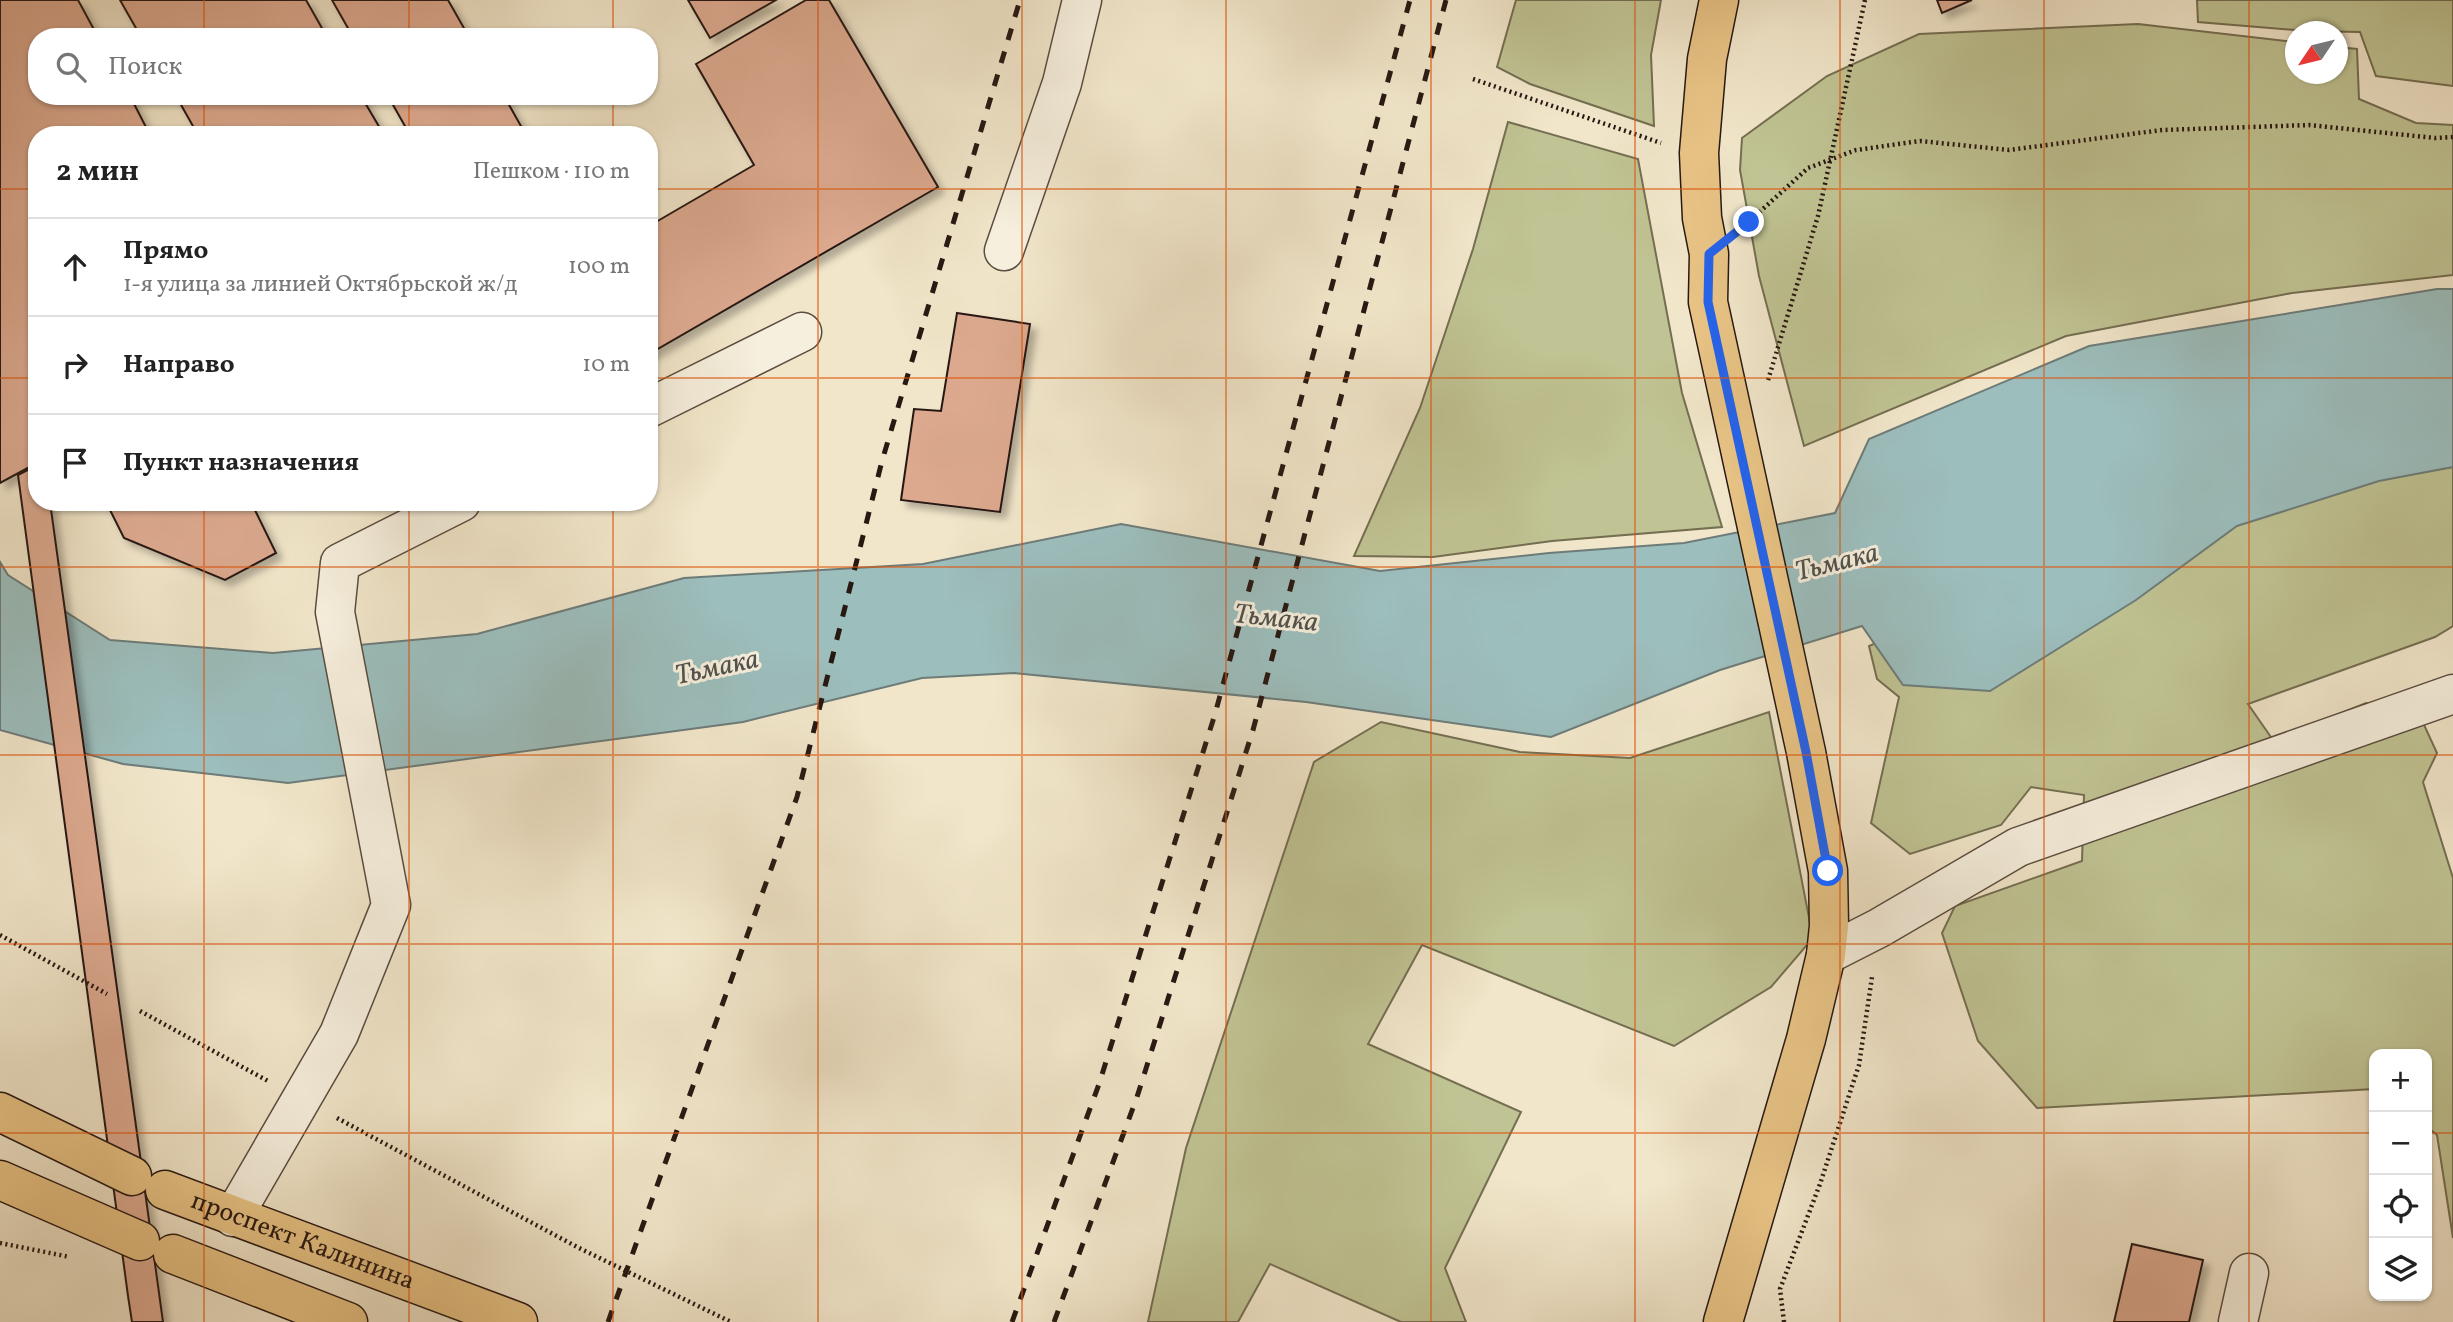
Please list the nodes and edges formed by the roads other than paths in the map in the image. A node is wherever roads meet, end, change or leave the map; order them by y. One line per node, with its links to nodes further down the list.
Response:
1 (1082, 0): 3 (lane)
2 (1719, 0): 8 (main road)
3 (1004, 251)
4 (802, 332): 5 (lane)
5 (658, 404)
6 (443, 511): 11 (lane)
7 (2453, 694): 8 (lane)
8 (1826, 955): 15 (main road)
9 (0, 1112): 11 (main road, проспект Калинина)
10 (0, 1180): 13 (main road)
11 (233, 1217): 14 (main road, проспект Калинина)
12 (2249, 1273): 16 (lane)
13 (348, 1322)
14 (518, 1322)
15 (1723, 1322)
16 (2238, 1322)

